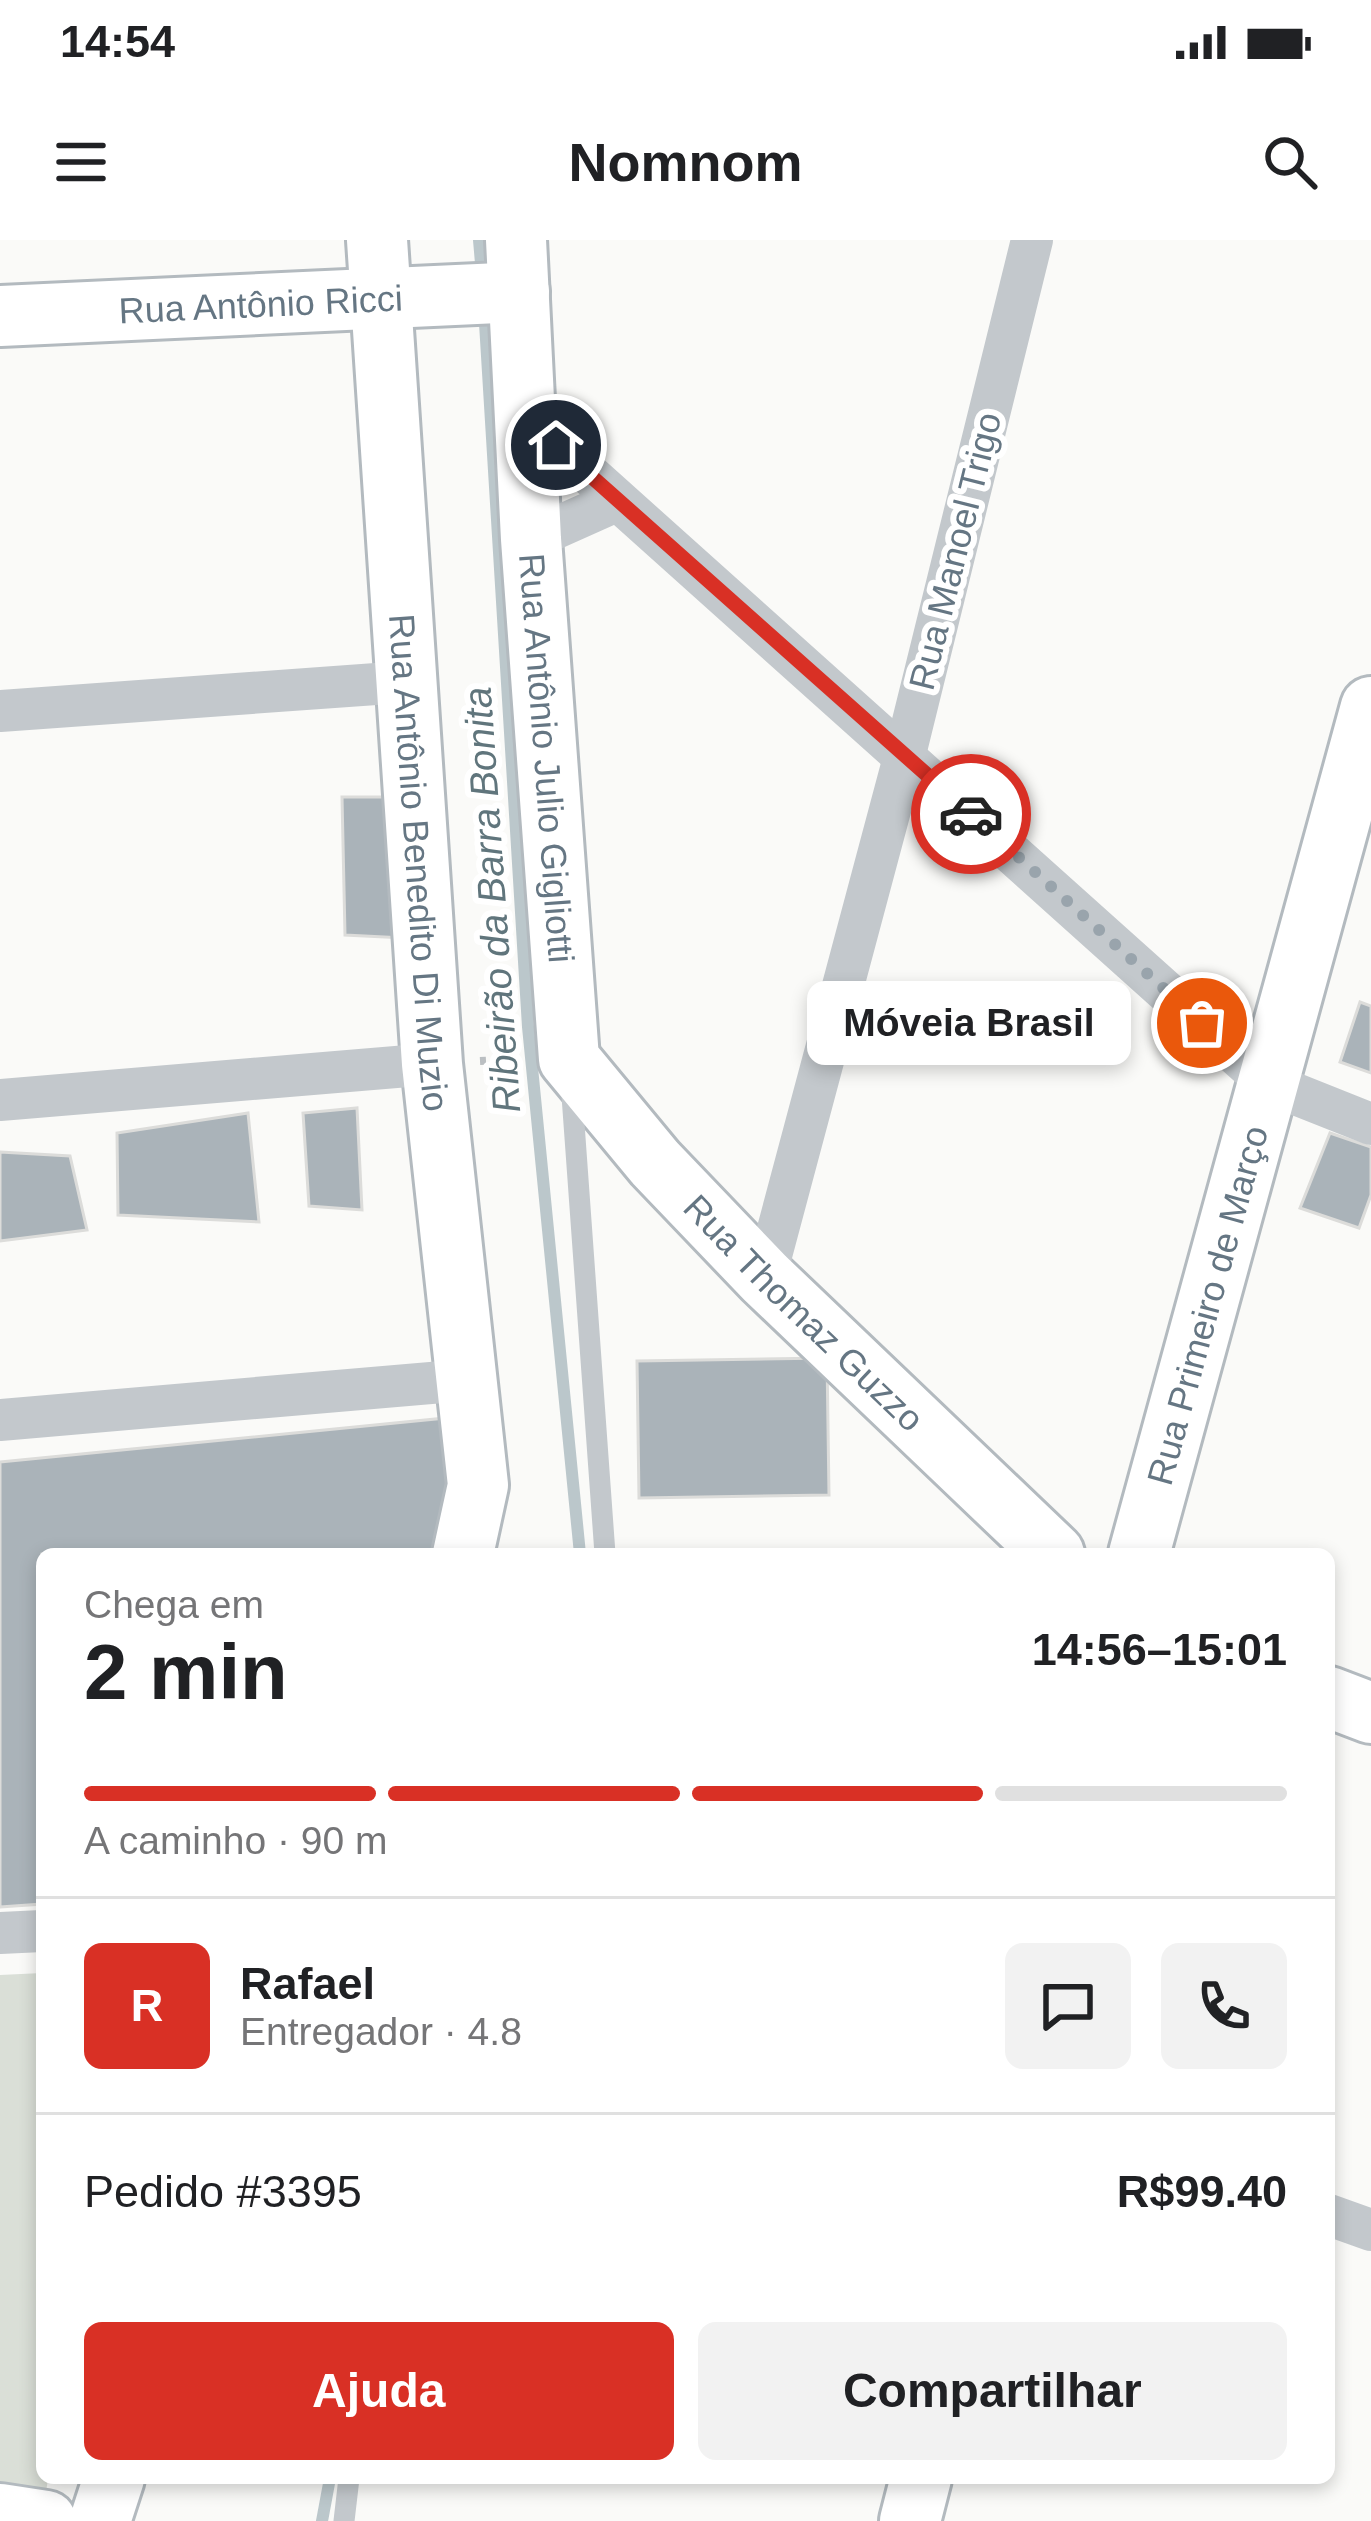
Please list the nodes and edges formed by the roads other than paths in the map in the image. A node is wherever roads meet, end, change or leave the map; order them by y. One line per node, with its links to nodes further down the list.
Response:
1 (377, 240): 4 (street, Rua Antônio Benedito Di Muzio)
2 (1032, 240): 12 (street, Rua Manoel Trigo)
3 (508, 275): 4 (street, Rua Antônio Ricci); 6 (street, Rua Antônio Julio Gigliotti)
4 (398, 298): 5 (street, Rua Antônio Ricci); 9 (street, Rua Antônio Benedito Di Muzio)
5 (0, 316)
6 (525, 417): 7 (street); 8 (street, Rua Antônio Julio Gigliotti)
7 (616, 501): 8 (street); 12 (street)
8 (531, 539): 13 (street, Rua Antônio Julio Gigliotti)
9 (404, 682): 11 (street); 14 (street, Rua Antônio Benedito Di Muzio)
10 (1371, 706): 15 (street, Rua Primeiro de Março)
11 (0, 711)
12 (905, 754): 15 (street); 18 (street, Rua Manoel Trigo)
13 (546, 1059): 18 (street, Rua Thomaz Guzzo); 22 (lane)
14 (451, 1063): 16 (street); 19 (street, Rua Antônio Benedito Di Muzio)
15 (1268, 1083): 17 (street); 24 (street, Rua Primeiro de Março)
16 (0, 1100)
17 (1371, 1124)
18 (765, 1278): 23 (street, Rua Thomaz Guzzo)
19 (466, 1380): 20 (street); 21 (street, Rua Antônio Benedito Di Muzio)
20 (0, 1420)
21 (464, 1548)
22 (605, 1548)
23 (1048, 1548)
24 (1141, 1548)
25 (1335, 1699): 26 (street)
26 (1371, 1713)
27 (36, 1931): 28 (street)
28 (0, 1933)
29 (112, 2484): 34 (street)
30 (348, 2484): 35 (lane)
31 (919, 2484): 36 (street)
32 (0, 2514): 33 (street)
33 (46, 2521)
34 (100, 2521)
35 (344, 2521)
36 (910, 2521)

